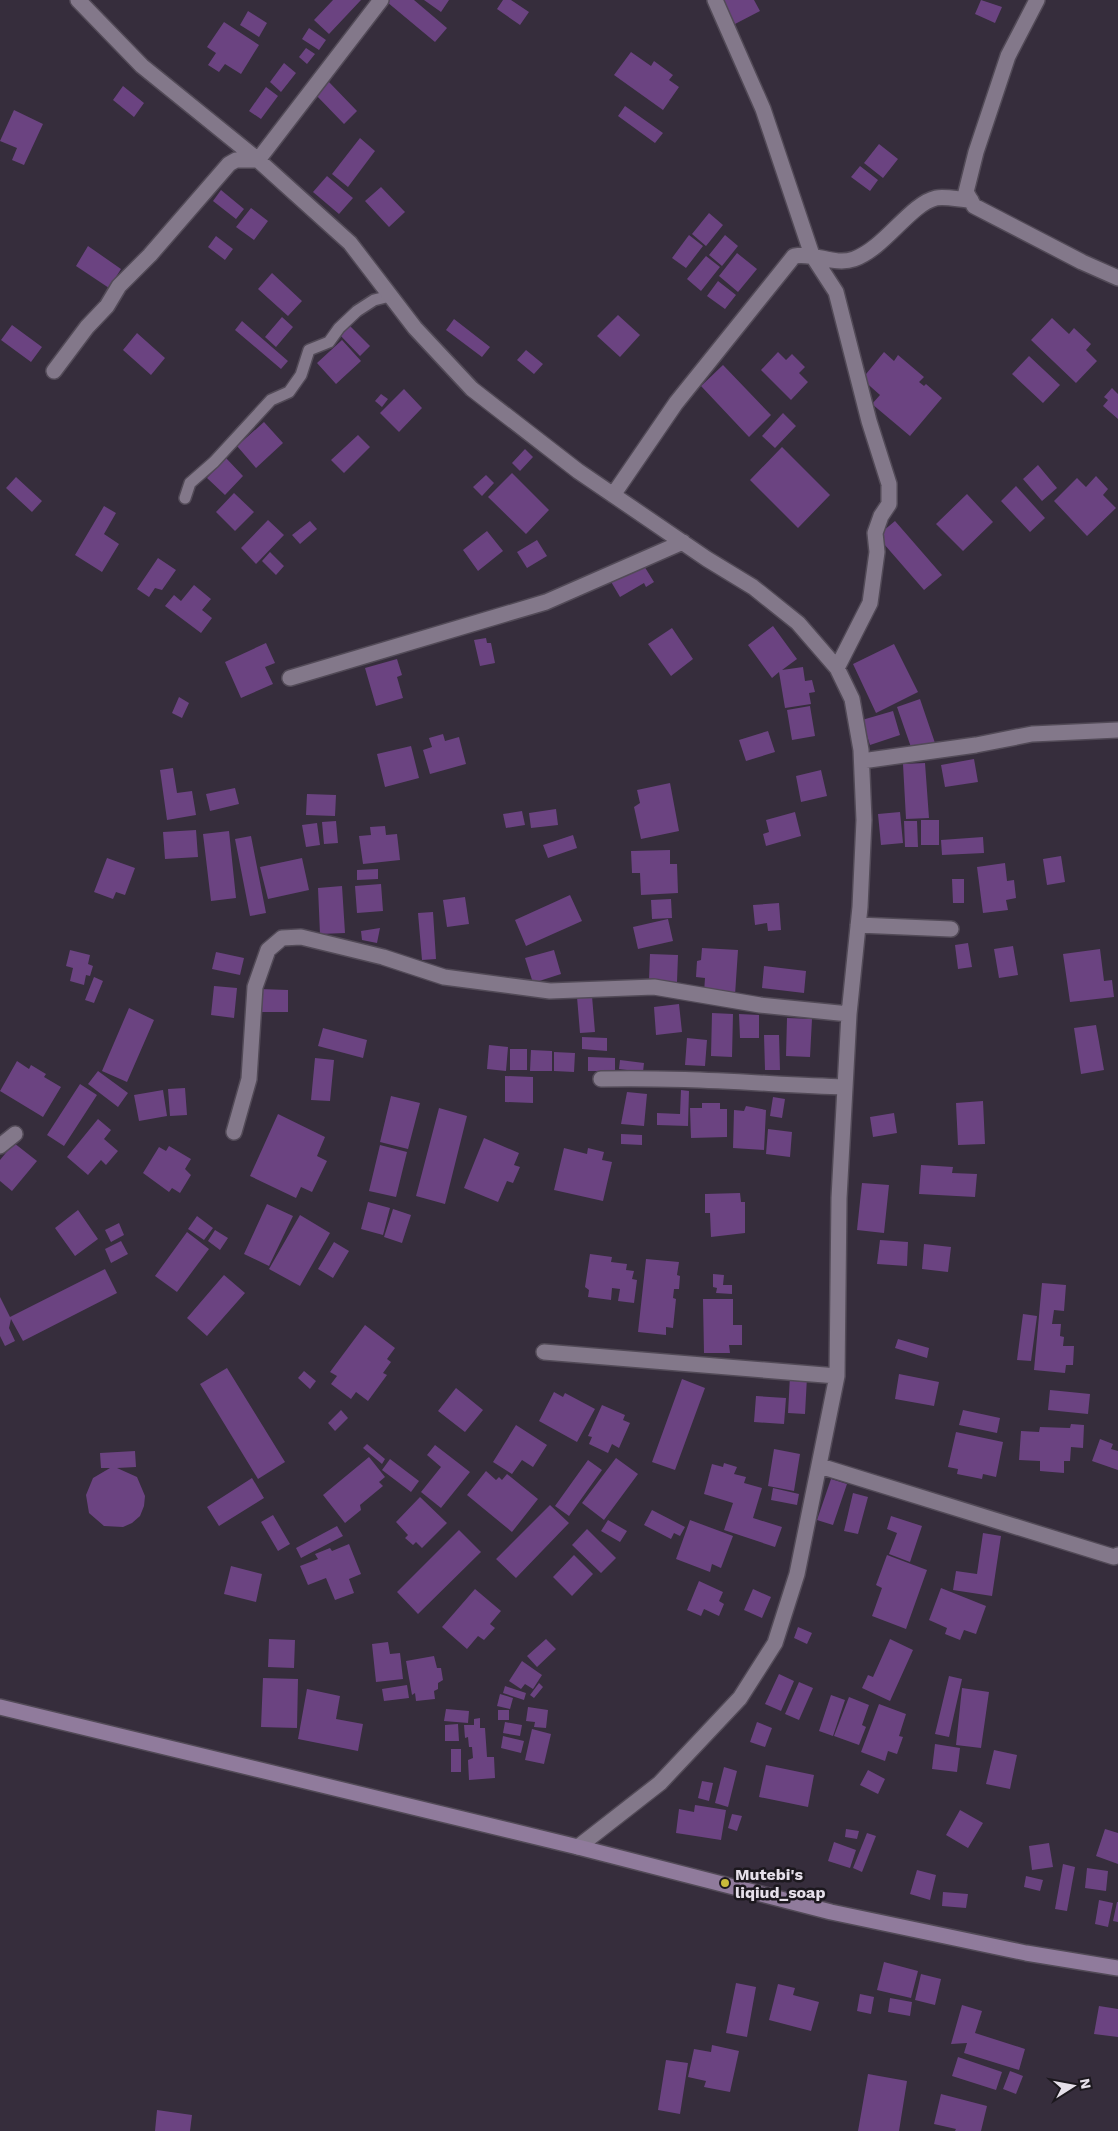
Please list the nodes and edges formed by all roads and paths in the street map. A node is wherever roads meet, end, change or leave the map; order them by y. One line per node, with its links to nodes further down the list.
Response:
1 (78, 0): 5 (street)
2 (380, 0): 5 (street)
3 (715, 0): 7 (street)
4 (1036, 0): 6 (street)
5 (258, 160): 9 (street); 10 (street)
6 (971, 200): 7 (street); 8 (street)
7 (812, 255): 11 (street); 14 (street)
8 (1118, 278)
9 (390, 296): 11 (street); 12 (lane)
10 (54, 371)
11 (613, 495): 13 (street)
12 (185, 498)
13 (683, 542): 14 (street); 15 (street)
14 (837, 668): 17 (street)
15 (290, 678)
16 (1118, 730): 17 (street)
17 (862, 761): 18 (street)
18 (858, 925): 19 (street); 20 (street)
19 (951, 929)
20 (849, 1014): 22 (street); 23 (street)
21 (601, 1079): 22 (street)
22 (845, 1086): 27 (street)
23 (234, 1132)
24 (15, 1134): 25 (street)
25 (0, 1146)
26 (544, 1352): 27 (street)
27 (837, 1376): 28 (street)
28 (820, 1466): 29 (street); 31 (street)
29 (1118, 1555)
30 (0, 1707): 31 (street)
31 (578, 1847): 32 (street)
32 (1118, 1968)

